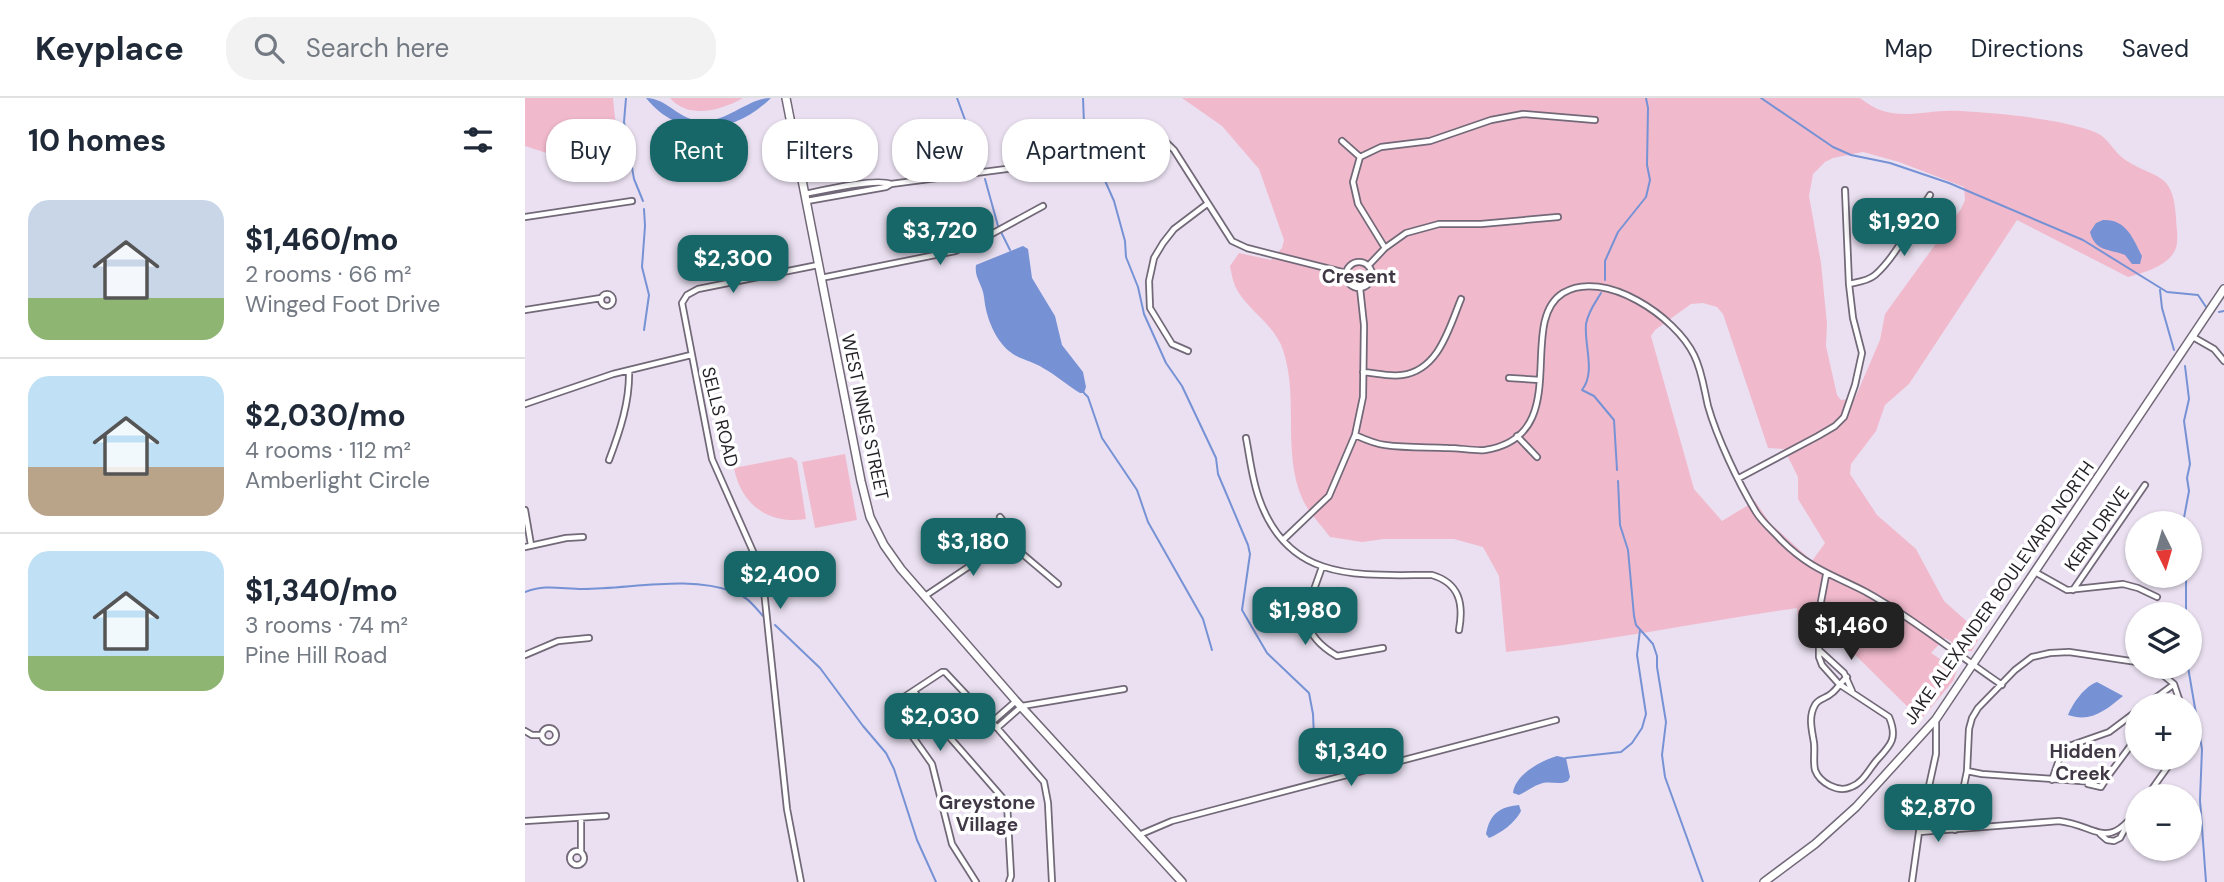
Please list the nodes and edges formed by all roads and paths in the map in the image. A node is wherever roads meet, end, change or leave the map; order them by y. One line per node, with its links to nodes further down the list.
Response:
1 (786, 99): 10 (main road, WEST INNES STREET)
2 (1595, 120): 4 (street)
3 (1342, 141): 4 (street)
4 (1360, 157): 16 (street)
5 (891, 184): 6 (street); 9 (street); 12 (street)
6 (834, 188): 9 (street); 10 (street)
7 (1845, 190): 21 (street)
8 (1930, 195): 21 (street)
9 (835, 196): 10 (street)
10 (805, 198): 17 (main road, WEST INNES STREET)
11 (632, 201): 15 (street)
12 (1207, 204): 19 (street); 28 (street)
13 (1043, 206): 20 (street)
14 (1558, 216): 16 (street)
15 (525, 218)
16 (1385, 248): 18 (street)
17 (818, 265): 20 (main road, WEST INNES STREET); 29 (street, SELLS ROAD)
18 (1368, 266): 19 (street); 22 (street)
19 (1346, 273): 22 (street)
20 (821, 279): 54 (main road, WEST INNES STREET)
21 (1849, 284): 41 (street)
22 (1360, 288): 32 (street)
23 (2224, 289): 27 (main road, JAKE ALEXANDER BOULEVARD NORTH)
24 (601, 298): 26 (street)
25 (1461, 299): 32 (street)
26 (525, 310)
27 (2193, 337): 30 (street); 50 (main road, JAKE ALEXANDER BOULEVARD NORTH)
28 (1188, 351)
29 (691, 355): 31 (street); 96 (street, SELLS ROAD)
30 (2224, 361)
31 (629, 370): 35 (street); 40 (street)
32 (1363, 372): 36 (street)
33 (1509, 378): 34 (street)
34 (1540, 380): 37 (street); 41 (street)
35 (525, 404)
36 (1355, 435): 37 (street); 46 (street)
37 (1517, 436): 39 (street)
38 (1246, 438): 46 (street)
39 (1537, 457)
40 (609, 460)
41 (1739, 478): 51 (street)
42 (2145, 485): 53 (street, KERN DRIVE)
43 (525, 510): 48 (street)
44 (1000, 517): 47 (street)
45 (583, 537): 48 (street)
46 (1283, 540): 49 (street)
47 (1007, 541): 52 (street); 54 (street)
48 (528, 546)
49 (1322, 567): 57 (street); 58 (street)
50 (2034, 572): 53 (street); 64 (main road, JAKE ALEXANDER BOULEVARD NORTH)
51 (1826, 575): 61 (street); 64 (street)
52 (1058, 584)
53 (2073, 590): 55 (street)
54 (925, 596): 75 (main road, WEST INNES STREET)
55 (2157, 597)
56 (1272, 617): 57 (street)
57 (1307, 618): 60 (street)
58 (1459, 630)
59 (589, 638): 62 (street)
60 (1383, 648)
61 (1819, 651): 65 (street); 67 (street)
62 (525, 655)
63 (2125, 660): 69 (street)
64 (1972, 665): 69 (street); 76 (main road, JAKE ALEXANDER BOULEVARD NORTH)
65 (1847, 677): 67 (street); 72 (street)
66 (2168, 679): 68 (street)
67 (1839, 684): 72 (street); 72 (street)
68 (2174, 684): 73 (street); 74 (street)
69 (2002, 685): 84 (street)
70 (1124, 690): 75 (street)
71 (913, 691): 79 (street); 97 (street); 98 (street)
72 (1852, 691)
73 (2162, 693)
74 (2177, 693)
75 (1019, 704): 79 (street); 80 (street); 94 (main road, WEST INNES STREET)
76 (1936, 719): 92 (street); 101 (main road, JAKE ALEXANDER BOULEVARD NORTH)
77 (1556, 720): 94 (street)
78 (2125, 720): 85 (street)
79 (992, 722): 80 (street)
80 (997, 727): 99 (street)
81 (527, 732): 82 (street)
82 (541, 735)
83 (2125, 753): 85 (street)
84 (1967, 771): 85 (street); 91 (street)
85 (2052, 780)
86 (606, 816): 87 (street)
87 (581, 818): 88 (street); 95 (street)
88 (525, 821)
89 (2125, 825): 93 (street)
90 (2125, 829): 93 (street)
91 (1955, 830): 92 (street); 93 (street)
92 (1920, 832): 102 (street)
93 (2100, 834)
94 (1138, 835): 100 (main road, WEST INNES STREET)
95 (580, 852)
96 (801, 882)
97 (976, 882)
98 (1009, 882)
99 (1052, 882)
100 (1182, 882)
101 (1764, 882)
102 (1912, 882)

